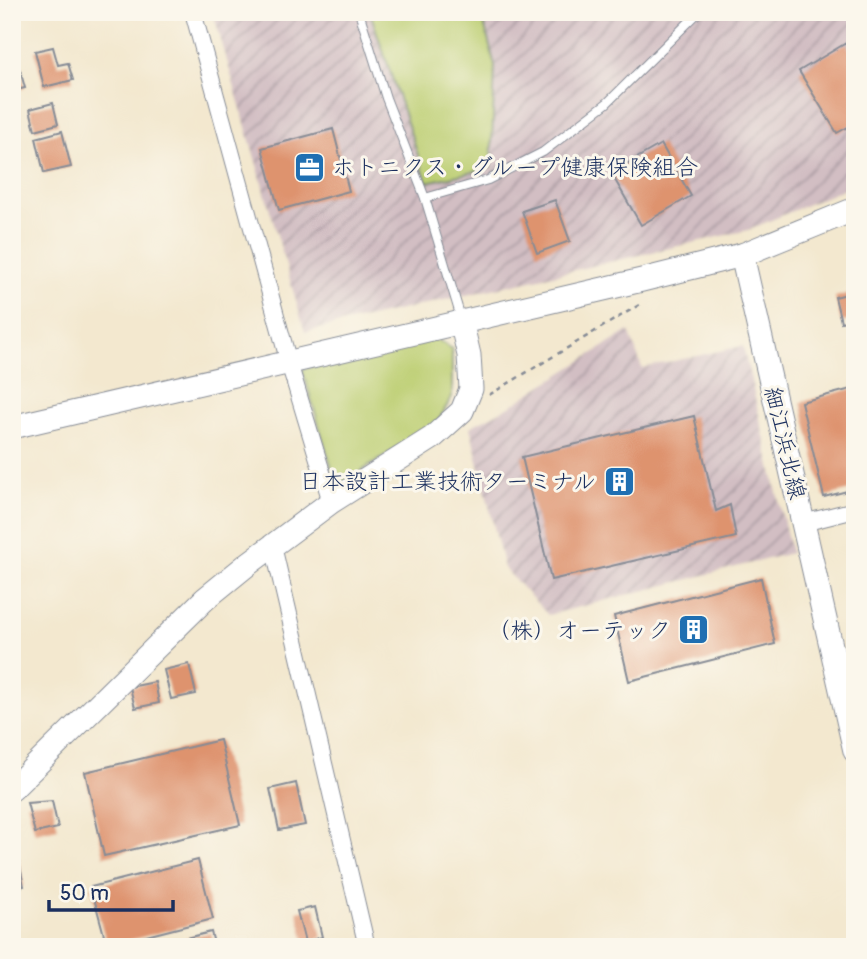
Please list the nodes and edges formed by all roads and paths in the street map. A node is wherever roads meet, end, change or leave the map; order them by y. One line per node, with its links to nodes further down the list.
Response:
1 (193, 12): 9 (street)
2 (359, 12): 4 (lane)
3 (699, 12): 4 (lane)
4 (425, 198): 8 (lane)
5 (855, 209): 6 (street)
6 (742, 255): 7 (street); 14 (street, 細江浜北線)
7 (642, 280): 8 (street); 10 (path)
8 (461, 321): 9 (street); 10 (street)
9 (289, 363): 11 (street); 12 (street)
10 (462, 411): 12 (street)
11 (12, 427)
12 (331, 502): 15 (street)
13 (855, 510): 14 (street)
14 (803, 523): 16 (street, 細江浜北線)
15 (273, 546): 17 (street); 18 (street)
16 (855, 751)
17 (12, 789)
18 (367, 947)

